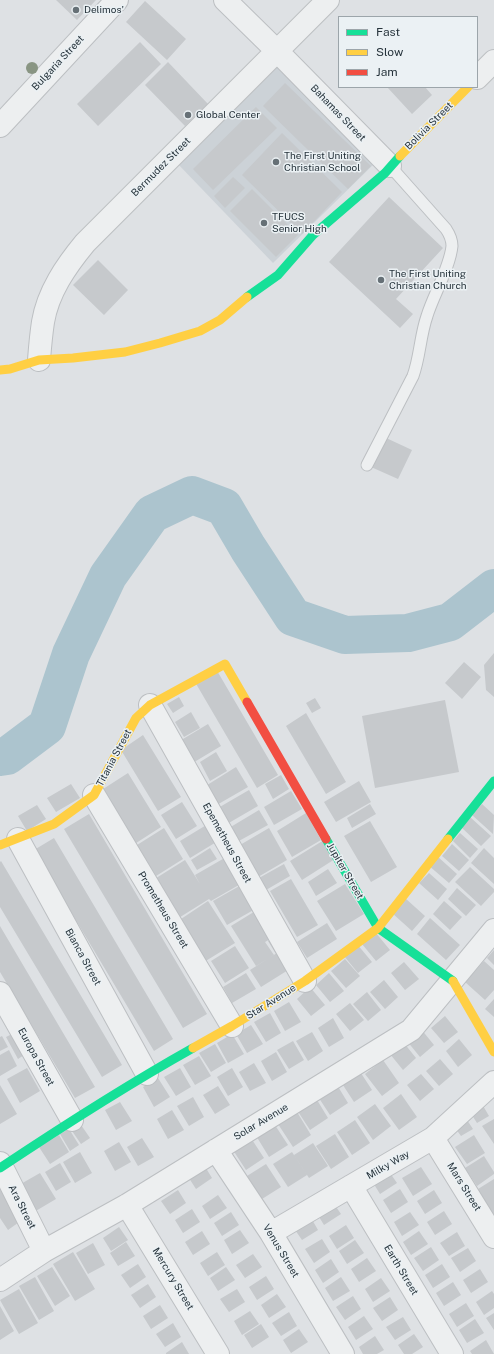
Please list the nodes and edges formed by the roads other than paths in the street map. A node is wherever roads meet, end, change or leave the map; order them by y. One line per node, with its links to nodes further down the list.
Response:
1 (117, 0): 8 (street, Bulgaria Street)
2 (225, 0): 4 (street, Bahamas Street)
3 (328, 0): 4 (street, Bermudez Street)
4 (278, 52): 9 (street, Bahamas Street); 10 (street, Bermudez Street)
5 (494, 61): 6 (street)
6 (478, 77)
7 (467, 88): 9 (street, Bolivia Street)
8 (0, 126)
9 (390, 166): 10 (street, Bolivia Street); 12 (lane, Bahamas Street)
10 (39, 360): 11 (street, Bolivia Street)
11 (0, 370)
12 (366, 465)
13 (225, 664): 14 (street, Titania Street); 18 (street, Jupiter Street)
14 (150, 705): 16 (street, Titania Street); 21 (street, Epemetheus Street)
15 (494, 781): 18 (street, Star Avenue)
16 (94, 795): 17 (street, Titania Street); 23 (street, Prometheus Street)
17 (9, 842): 25 (street, Bianca Street)
18 (378, 928): 20 (street, Jupiter Street); 21 (street, Star Avenue)
19 (494, 930): 20 (street, Solar Avenue)
20 (452, 980): 24 (street, Jupiter Street); 29 (street, Solar Avenue)
21 (304, 981): 23 (street, Star Avenue)
22 (0, 993): 27 (street, Europa Street)
23 (232, 1026): 25 (street, Star Avenue)
24 (494, 1052)
25 (148, 1074): 27 (street, Star Avenue)
26 (494, 1082): 28 (street, Milky Way)
27 (72, 1120): 30 (street, Star Avenue)
28 (433, 1138): 31 (street, Milky Way); 34 (street, Mars Street)
29 (216, 1150): 32 (street, Solar Avenue); 33 (street, Venus Street)
30 (1, 1166): 35 (street, Ara Street)
31 (351, 1186): 33 (street, Milky Way); 39 (street, Earth Street)
32 (127, 1205): 35 (street, Solar Avenue); 37 (street, Mercury Street)
33 (271, 1233): 38 (street, Venus Street)
34 (494, 1237)
35 (44, 1251): 36 (street, Solar Avenue)
36 (0, 1280)
37 (218, 1354)
38 (343, 1354)
39 (452, 1354)

